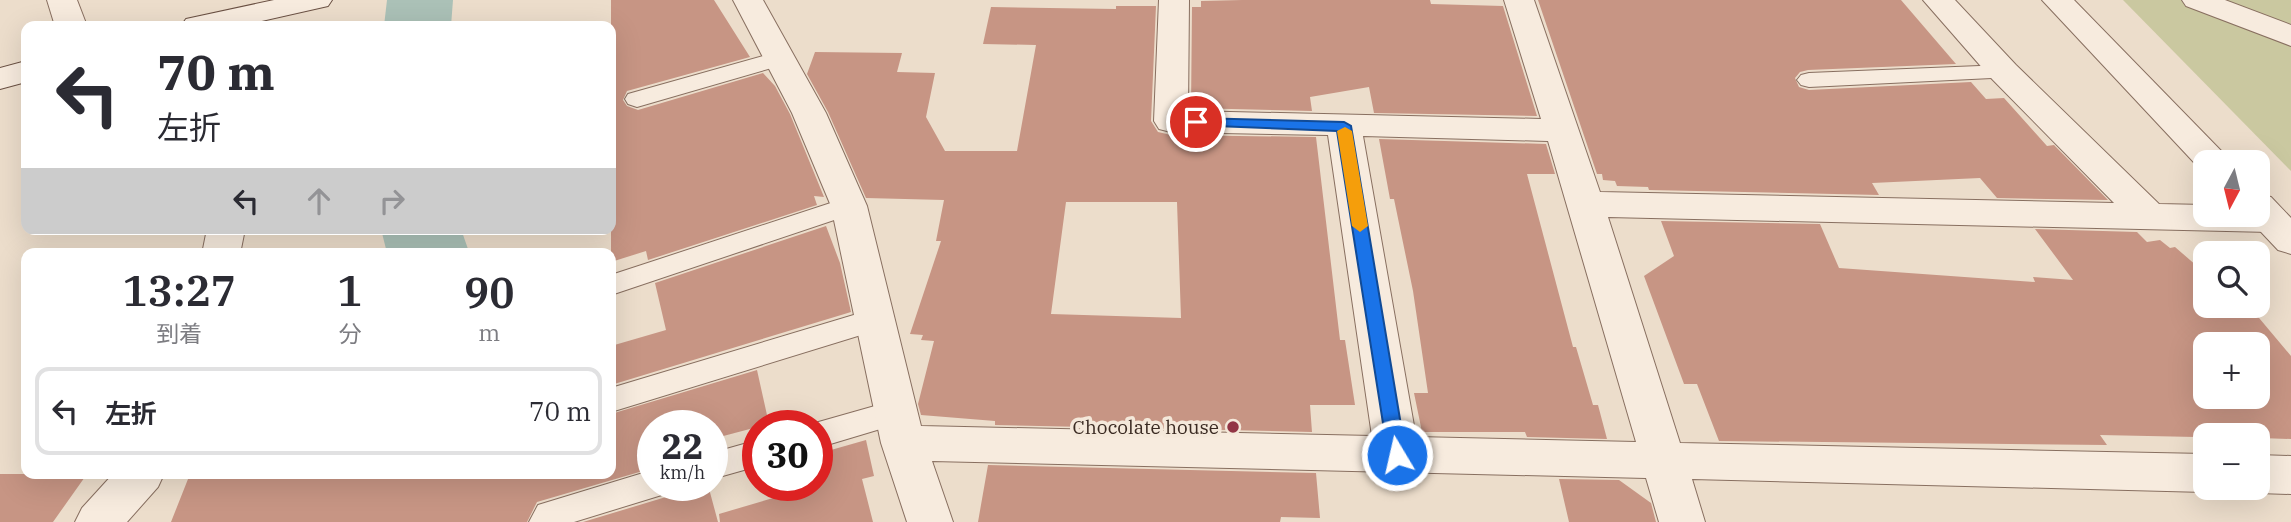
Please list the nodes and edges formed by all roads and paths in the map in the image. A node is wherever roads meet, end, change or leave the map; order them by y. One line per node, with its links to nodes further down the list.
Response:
1 (62, 0): 11 (street)
2 (317, 0): 12 (street)
3 (748, 0): 14 (street)
4 (1174, 0): 20 (street)
5 (1518, 0): 21 (street)
6 (1938, 0): 15 (street)
7 (2057, 0): 22 (street)
8 (2197, 0): 13 (street)
9 (2246, 0): 10 (street)
10 (2291, 17)
11 (68, 21)
12 (220, 21)
13 (2291, 36)
14 (781, 58): 19 (lane); 24 (street)
15 (2004, 72): 18 (lane); 25 (street)
16 (21, 73): 17 (street)
17 (0, 79)
18 (1809, 80)
19 (637, 99)
20 (1344, 126): 21 (street); 32 (street)
21 (1561, 130): 23 (street)
22 (2202, 150)
23 (1586, 204): 25 (street); 33 (street)
24 (849, 206): 27 (lane); 28 (street)
25 (2151, 218): 26 (street)
26 (2273, 222)
27 (616, 283)
28 (877, 319): 29 (lane); 30 (street)
29 (616, 398)
30 (899, 428): 31 (lane); 32 (street); 41 (street)
31 (833, 434)
32 (1397, 455): 33 (street)
33 (1662, 461): 34 (street); 42 (street)
34 (2193, 473)
35 (2270, 474): 36 (street)
36 (2291, 475)
37 (137, 479): 39 (street)
38 (637, 489): 40 (lane)
39 (98, 522)
40 (546, 522)
41 (930, 522)
42 (1682, 522)

